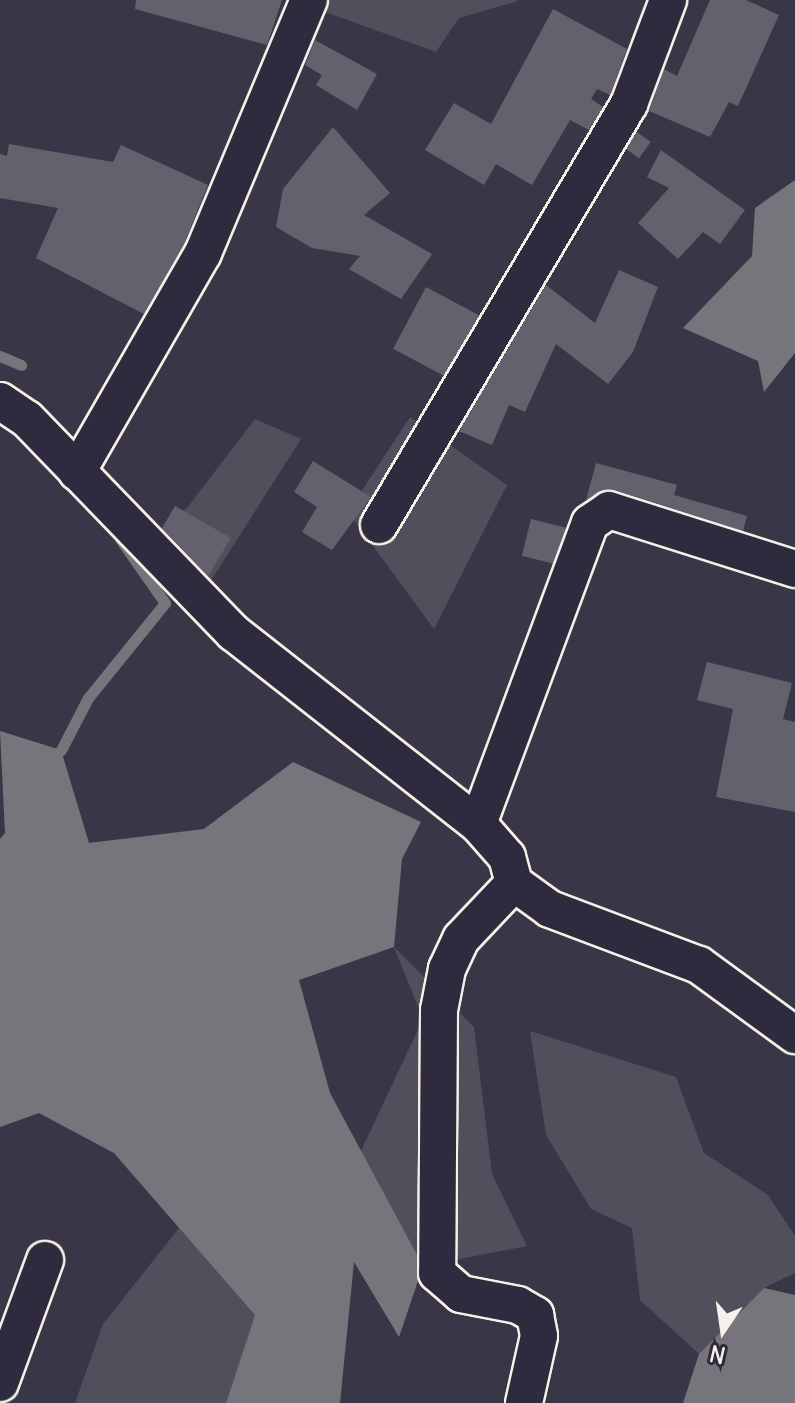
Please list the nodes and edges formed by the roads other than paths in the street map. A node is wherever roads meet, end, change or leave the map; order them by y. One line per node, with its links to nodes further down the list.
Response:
1 (309, 0): 4 (street)
2 (668, 0): 5 (street)
3 (0, 401): 4 (street)
4 (77, 472): 7 (street)
5 (379, 525)
6 (795, 569): 7 (street)
7 (478, 824): 8 (street)
8 (514, 883): 9 (street); 12 (street)
9 (795, 1035)
10 (45, 1260): 11 (street)
11 (0, 1383)
12 (524, 1403)

